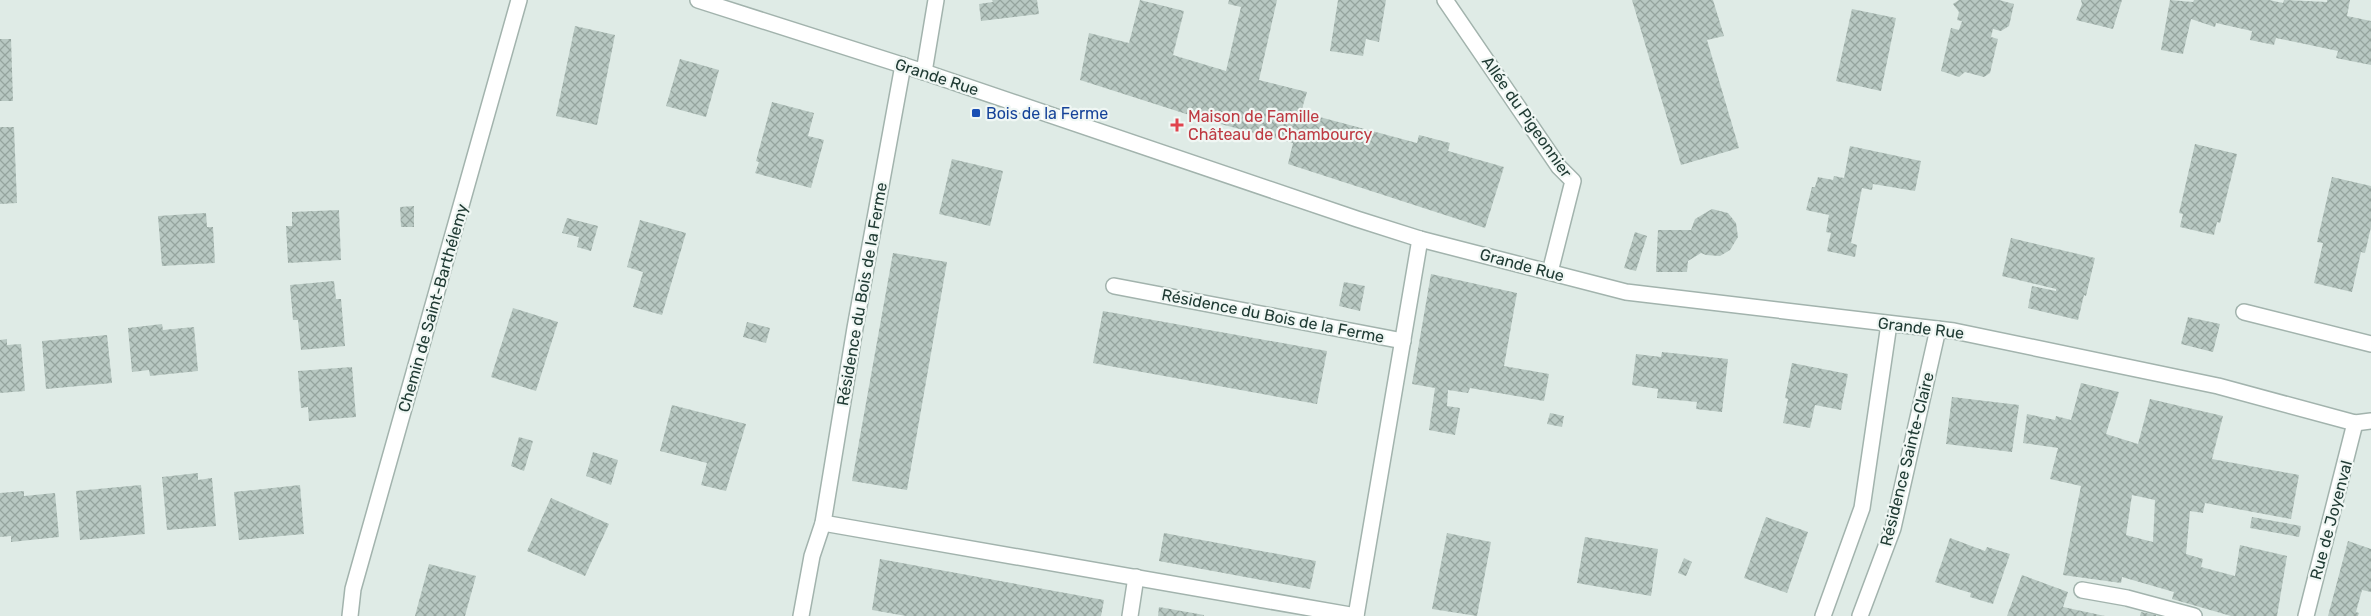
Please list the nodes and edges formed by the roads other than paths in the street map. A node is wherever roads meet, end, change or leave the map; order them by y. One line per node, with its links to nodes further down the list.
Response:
1 (519, 0): 20 (street, Chemin de Saint-Barthélemy)
2 (698, 0): 5 (street, Grande Rue)
3 (936, 0): 6 (street)
4 (1445, 0): 8 (street, Allée du Pigeonnier)
5 (903, 65): 6 (street, Grande Rue); 17 (street, Résidence du Bois de la Ferme)
6 (924, 72): 7 (street, Grande Rue)
7 (1420, 238): 8 (street, Grande Rue); 13 (street, Résidence du Bois de la Ferme)
8 (1550, 272): 11 (street, Grande Rue)
9 (1114, 286): 13 (street, Résidence du Bois de la Ferme)
10 (2244, 312): 14 (street)
11 (1890, 324): 12 (street, Grande Rue); 24 (street, Résidence Sainte-Claire)
12 (1938, 329): 16 (street, Grande Rue); 25 (street, Résidence Sainte-Claire)
13 (1403, 341): 23 (street, Résidence du Bois de la Ferme)
14 (2371, 344)
15 (2371, 421): 16 (street, Grande Rue)
16 (2355, 423): 27 (street, Rue de Joyenval)
17 (823, 523): 18 (street, Résidence du Bois de la Ferme); 21 (street, Résidence du Bois de la Ferme)
18 (1136, 577): 22 (street); 23 (street, Résidence du Bois de la Ferme)
19 (2082, 590): 26 (street)
20 (350, 616)
21 (801, 616)
22 (1130, 616)
23 (1356, 616)
24 (1823, 616)
25 (1860, 616)
26 (2194, 616)
27 (2306, 616)

